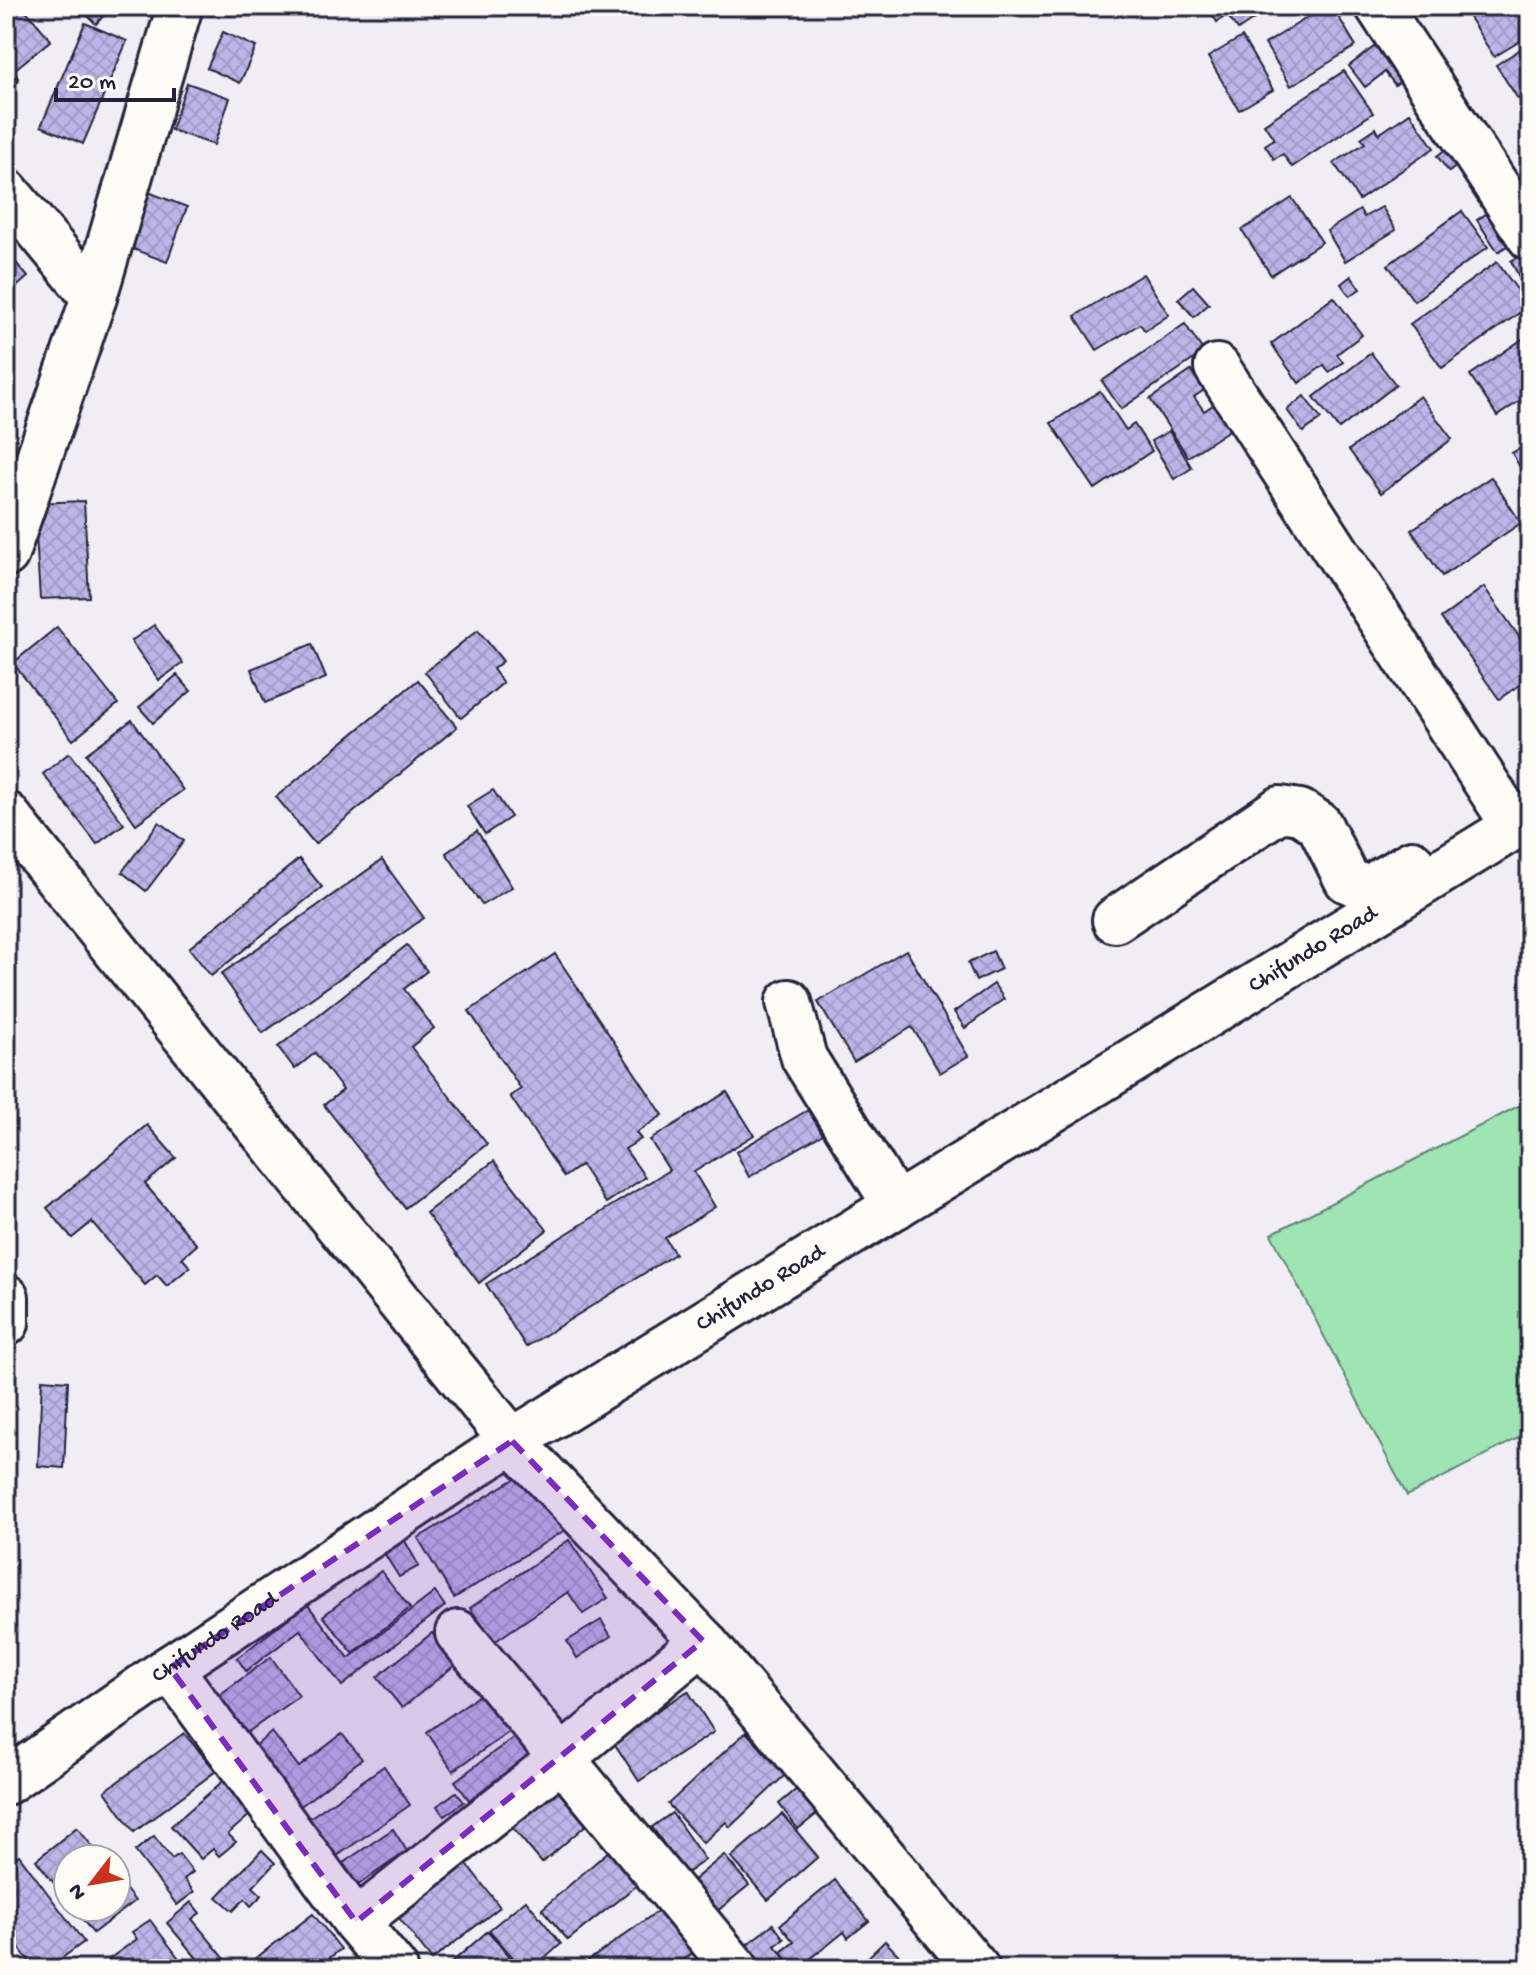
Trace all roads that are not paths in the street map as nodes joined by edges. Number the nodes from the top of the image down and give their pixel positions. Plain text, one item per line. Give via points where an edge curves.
1 (180, 6) edge
2 (1378, 6) edge
3 (6, 191) edge
4 (1530, 237) edge
5 (94, 297) junction
6 (1217, 367) dead end
7 (6, 554) edge
8 (6, 814) edge
9 (1516, 818) edge
10 (1115, 920) dead end
11 (789, 1002) dead end
12 (896, 1206) junction
13 (6, 1297) edge
14 (6, 1323) edge
15 (512, 1441) junction
16 (458, 1633) dead end
17 (703, 1641) junction
18 (170, 1668) junction
19 (562, 1758) junction
20 (6, 1782) edge
21 (356, 1922) junction
22 (395, 1969) edge
23 (736, 1969) edge
24 (977, 1969) edge

1 - 5 street
2 - 4 street
3 - 5 street
5 - 7 street
6 - 9 street
8 - 15 street
9 - 10 street via 1367,889 1347,880 1319,824 1300,812 1280,809
9 - 12 street, Chifundo Road
11 - 12 street via 804,1058
12 - 15 street, Chifundo Road
13 - 14 street
15 - 17 street
15 - 18 street, Chifundo Road
16 - 19 street
17 - 19 street
17 - 24 street
18 - 20 street, Chifundo Road
18 - 21 street
19 - 21 street
19 - 23 street
21 - 22 street

